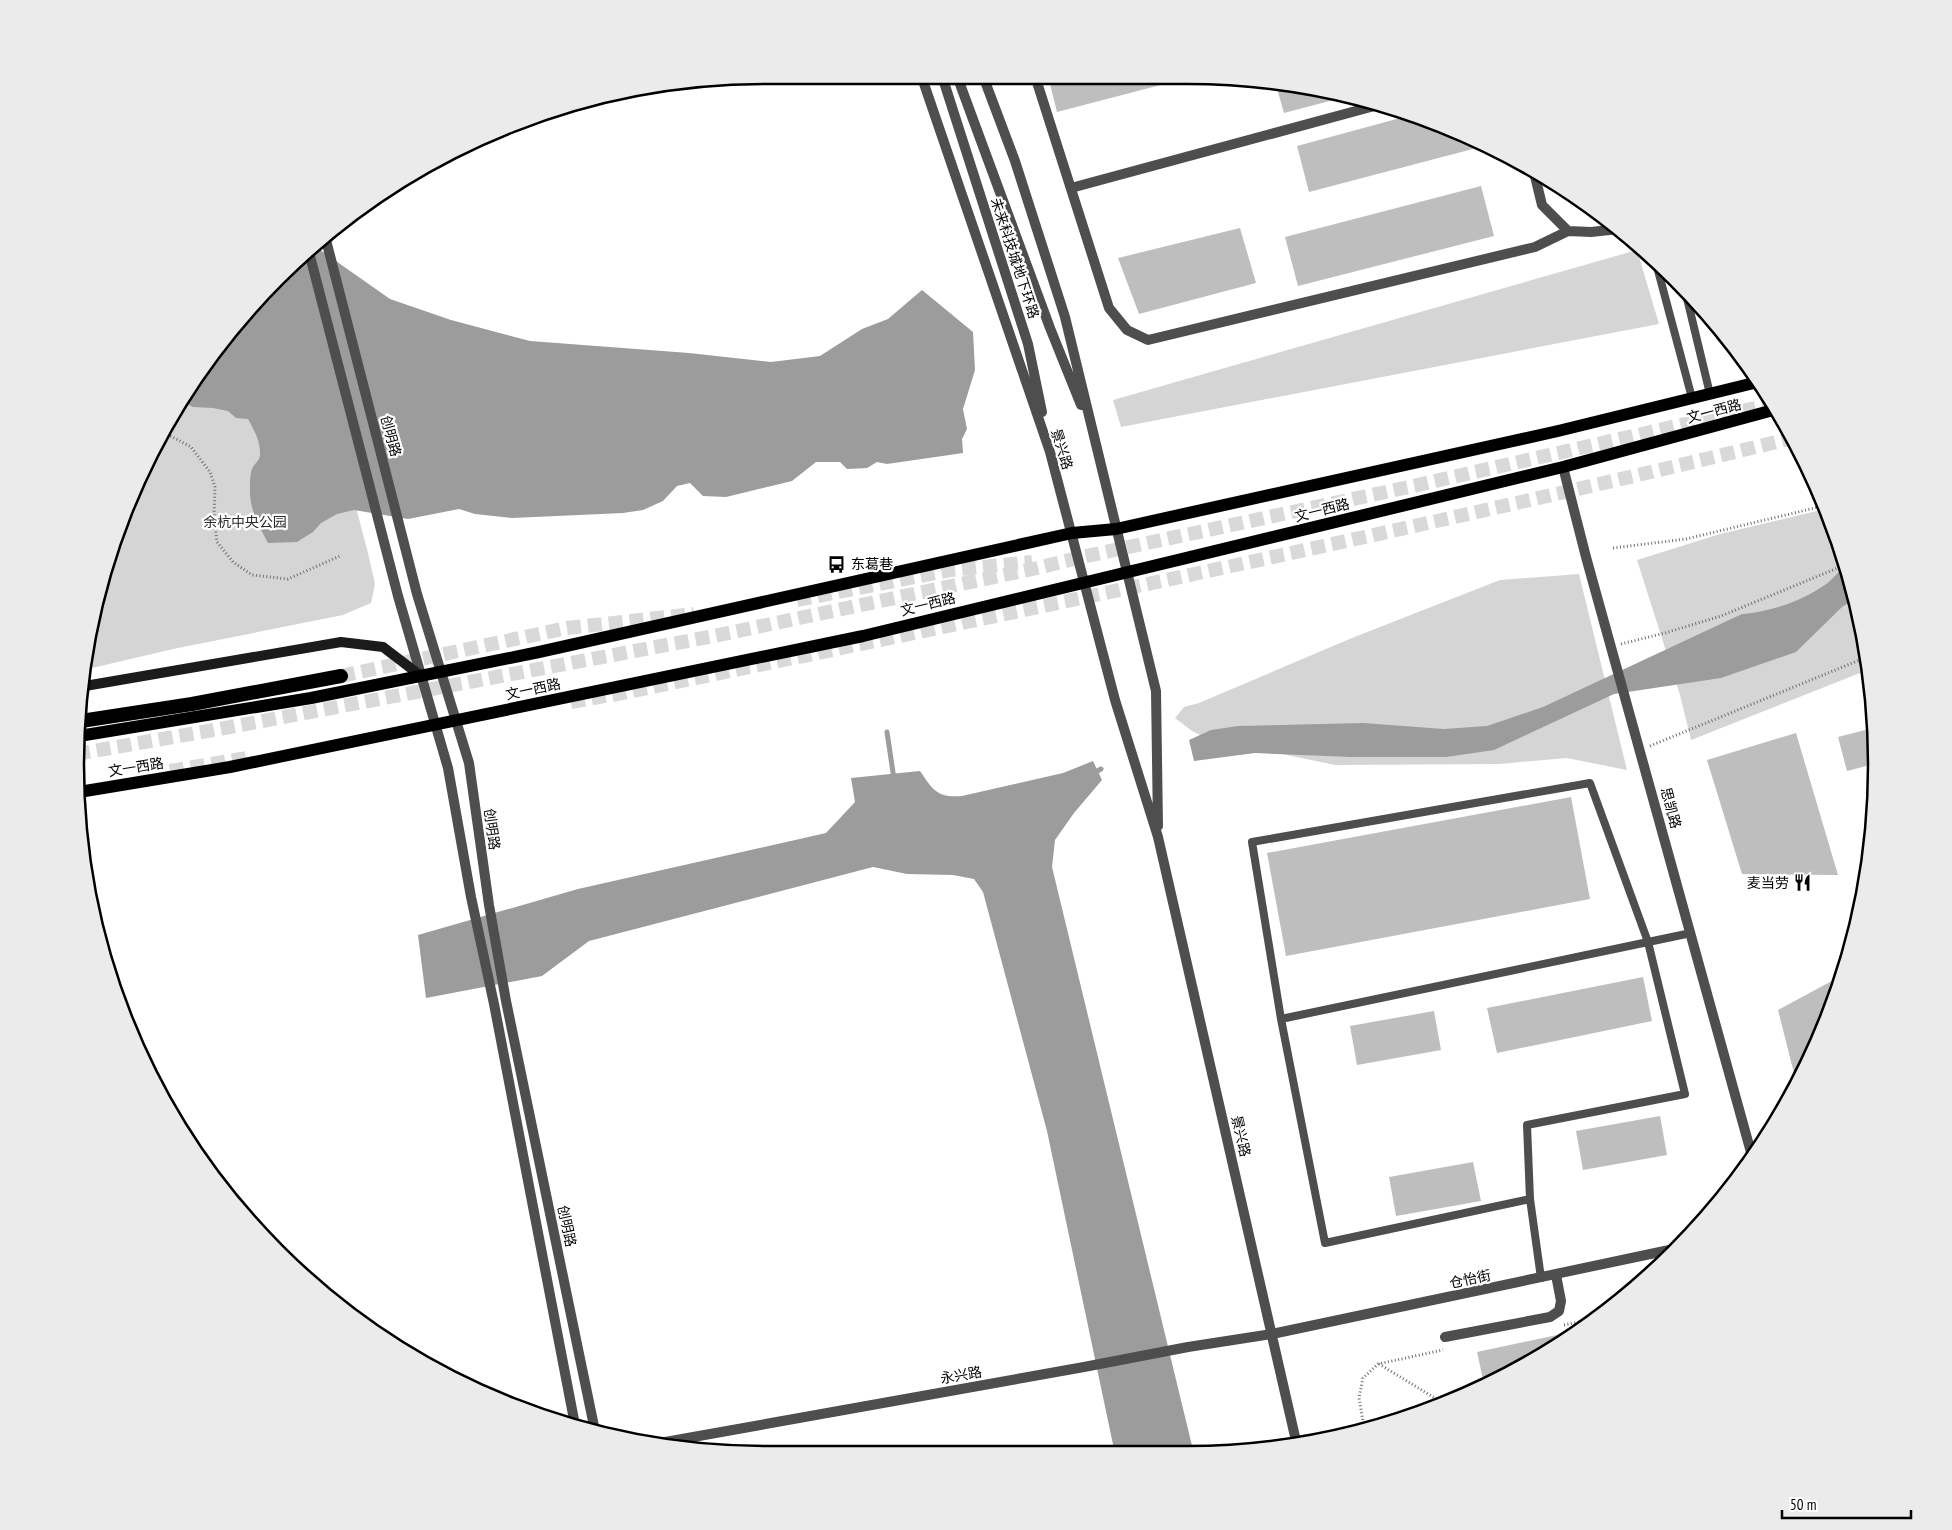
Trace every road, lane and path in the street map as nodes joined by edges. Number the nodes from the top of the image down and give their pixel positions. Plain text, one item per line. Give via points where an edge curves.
1 (924, 84) edge
2 (945, 84) edge
3 (960, 84) edge
4 (986, 84) edge
5 (1038, 84) edge
6 (1368, 109) edge
7 (1536, 180) edge
8 (1071, 188) junction
9 (1608, 230) edge
10 (1568, 231) junction
11 (327, 244) edge
12 (311, 258) edge
13 (1659, 274) edge
14 (1688, 304) edge
15 (1751, 384) edge
16 (1710, 394) junction
17 (1692, 398) junction
18 (1769, 411) edge
19 (169, 435) edge
20 (1094, 436) junction
21 (1050, 452) junction
22 (1563, 467) junction
23 (1817, 507) edge
24 (1116, 529) junction
25 (1072, 534) junction
26 (1613, 548) dead end
27 (340, 556) dead end
28 (1839, 568) edge
29 (1127, 572) junction
30 (1084, 582) junction
31 (1611, 646) junction
32 (1859, 660) edge
33 (441, 672) junction
34 (341, 676) tunnel mouth
35 (421, 676) junction
36 (89, 685) edge
37 (85, 720) edge
38 (456, 720) junction
39 (435, 724) junction
40 (85, 735) edge
41 (1640, 750) junction
42 (85, 791) edge
43 (1158, 837) junction
44 (1691, 933) junction
45 (1648, 942) junction
46 (1281, 1019) junction
47 (1750, 1148) edge
48 (1530, 1199) junction
49 (1664, 1251) edge
50 (1556, 1275) junction
51 (1541, 1278) junction
52 (1272, 1334) junction
53 (1445, 1337) dead end
54 (1451, 1348) dead end
55 (1378, 1364) junction
56 (1436, 1399) edge
57 (574, 1418) edge
58 (1363, 1423) edge
59 (594, 1424) edge
60 (1295, 1437) edge
61 (676, 1440) edge

1 - 21 street, 景兴路
2 - 21 street, 未来科技城地下环路 via 1028,344
3 - 20 street, 未来科技城地下环路 via 1050,328
4 - 20 street, 景兴路 via 1065,317
5 - 8 street
6 - 8 street
7 - 10 street via 1542,205
8 - 10 street via 1109,308 1126,330 1148,340 1535,247
9 - 10 street
11 - 33 street, 创明路
12 - 35 street
13 - 17 lane
14 - 16 lane
15 - 16 main road, 文一西路
16 - 17 main road, 文一西路
17 - 24 main road, 文一西路
18 - 22 main road, 文一西路
19 - 27 path via 191,447 210,472 215,488 214,517 218,542 233,562 252,575 288,579
20 - 24 street, 景兴路
21 - 25 street, 景兴路
22 - 29 main road, 文一西路
22 - 31 street, 思凯路
23 - 26 path via 1686,539
24 - 25 main road, 文一西路
24 - 29 street, 景兴路
25 - 30 street, 景兴路
25 - 33 main road, 文一西路
28 - 31 path via 1721,616
29 - 30 main road, 文一西路
29 - 43 street, 景兴路 via 1156,691
30 - 38 main road, 文一西路 via 863,636
30 - 43 street, 景兴路 via 1115,700
31 - 41 street, 思凯路
32 - 41 path
33 - 35 main road, 文一西路
33 - 38 street, 创明路
34 - 37 highway
35 - 36 main road via 383,647 341,642
35 - 39 street
35 - 40 main road, 文一西路 via 312,698
38 - 39 main road, 文一西路
38 - 59 street, 创明路 via 469,763 506,1001
39 - 42 main road, 文一西路 via 230,767
39 - 57 street via 448,768
41 - 44 street, 思凯路
43 - 52 street, 景兴路
44 - 45 lane
44 - 47 street, 思凯路
45 - 46 lane
45 - 46 lane via 1590,783 1252,842
45 - 48 lane via 1685,1094 1527,1125
46 - 48 lane via 1325,1243
48 - 51 lane
49 - 50 street, 仓怡街
50 - 51 street, 仓怡街
50 - 53 street via 1562,1302 1560,1311 1550,1316
51 - 52 street, 仓怡街
52 - 60 street, 景兴路
52 - 61 street, 永兴路
54 - 55 path
55 - 56 path
55 - 58 path via 1363,1378 1359,1398

